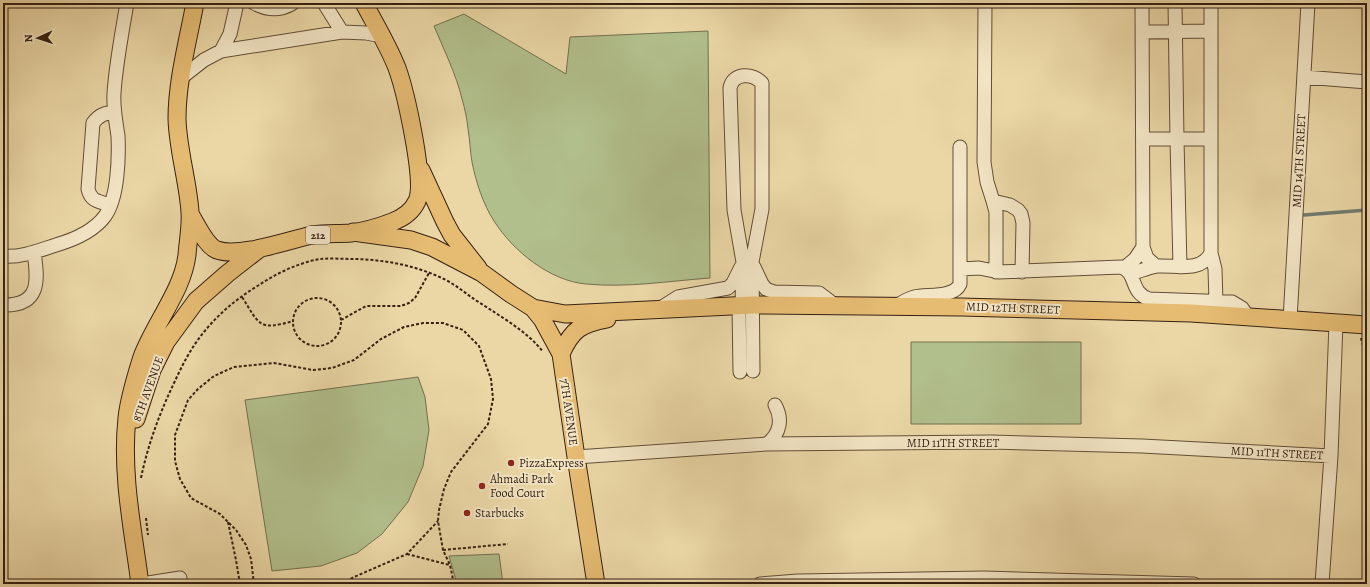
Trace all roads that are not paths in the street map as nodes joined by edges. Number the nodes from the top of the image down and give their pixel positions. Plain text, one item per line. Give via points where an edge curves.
1 (127, 3) edge
2 (195, 3) edge
3 (237, 3) edge
4 (254, 3) edge
5 (293, 3) edge
6 (324, 3) edge
7 (364, 3) edge
8 (985, 3) edge
9 (1142, 3) edge
10 (1175, 3) edge
11 (1211, 3) edge
12 (1308, 3) edge
13 (1211, 31) junction
14 (342, 32) junction
15 (1142, 32) junction
16 (1175, 32) junction
17 (382, 36) junction
18 (222, 51) junction
19 (1304, 77) junction
20 (181, 78) junction
21 (1367, 82) edge
22 (114, 112) junction
23 (1143, 139) junction
24 (1177, 139) junction
25 (1211, 139) junction
26 (960, 148) dead end
27 (418, 162) junction
28 (994, 201) junction
29 (110, 206) junction
30 (190, 214) junction
31 (737, 225) junction
32 (759, 225) junction
33 (353, 232) junction
34 (1143, 247) junction
35 (260, 248) junction
36 (34, 252) junction
37 (1211, 253) junction
38 (3, 256) edge
39 (748, 262) junction
40 (1203, 263) junction
41 (1156, 266) junction
42 (1180, 267) junction
43 (961, 268) junction
44 (1127, 271) junction
45 (996, 272) junction
46 (1022, 272) junction
47 (482, 273) junction
48 (1212, 302) junction
49 (3, 305) edge
50 (744, 306) junction
51 (836, 306) junction
52 (896, 306) junction
53 (533, 308) junction
54 (658, 310) junction
55 (1248, 317) junction
56 (1290, 320) junction
57 (1336, 323) junction
58 (1367, 325) edge
59 (553, 354) junction
60 (746, 371) dead end
61 (775, 405) dead end
62 (767, 444) junction
63 (126, 449) junction
64 (1331, 456) junction
65 (576, 457) junction
66 (180, 578) dead end
67 (141, 584) edge
68 (596, 584) edge
69 (760, 584) edge
70 (1194, 584) edge
71 (1322, 584) edge

1 - 22 street via 114,94
2 - 20 main road, 212
3 - 18 street via 230,34
4 - 5 street via 270,10
6 - 14 street
7 - 17 main road, 212
8 - 28 street via 984,162 987,182
9 - 15 street
10 - 16 street
11 - 13 street
12 - 19 street, MID 14TH STREET
13 - 16 street
13 - 25 street
14 - 17 street
14 - 18 street
15 - 16 street
15 - 23 street
16 - 24 street
17 - 27 main road, 212 via 402,81
18 - 20 street via 204,60
19 - 21 street
19 - 56 street, MID 14TH STREET
20 - 30 main road, 212 via 178,122
22 - 29 street via 118,136 118,171
22 - 29 street via 101,115 93,123 88,189 93,199
23 - 24 street
23 - 34 street
24 - 25 street
24 - 42 street
25 - 37 street
26 - 43 street
27 - 33 main road, 212 via 418,200 412,210 393,222
27 - 47 main road, 7TH AVENUE via 449,228
28 - 45 street
28 - 46 street via 1010,205 1020,214 1023,223
29 - 36 street via 105,216 89,231 65,243
30 - 35 main road, 212 via 208,243 216,250 233,252
30 - 63 main road, 8TH AVENUE via 186,257 178,283 144,351 136,376 127,418
31 - 32 street
31 - 32 street via 734,210 730,88 733,80 751,75 762,82 762,209
31 - 39 street
32 - 39 street
33 - 35 main road, 212 via 313,235
33 - 47 main road, 7TH AVENUE via 411,240 432,247
34 - 41 street via 1146,258
34 - 44 street
35 - 63 main road, 8TH AVENUE via 196,301 166,342 152,370
36 - 38 street
36 - 49 street via 36,288 26,301
37 - 40 street
37 - 48 street via 1214,264
39 - 50 street
39 - 51 street via 766,289 774,292 818,293
39 - 54 street via 728,288 678,297
40 - 42 street
40 - 48 street
41 - 42 street
41 - 44 street
43 - 45 street via 979,268
43 - 52 street via 960,284 953,292 913,297
44 - 46 street via 1117,266
44 - 48 street via 1135,288 1143,297
45 - 46 street
47 - 53 main road, 7TH AVENUE
48 - 55 street via 1238,304
50 - 51 main road, MID 12TH STREET
50 - 54 main road, MID 12TH STREET
50 - 60 street
51 - 52 main road, MID 12TH STREET
52 - 55 main road, MID 12TH STREET via 1191,313
53 - 54 main road, MID 12TH STREET via 565,314
53 - 59 main road, 7TH AVENUE via 549,331
54 - 59 main road, MID 12TH STREET via 594,321 579,327
55 - 56 main road, MID 12TH STREET
56 - 57 main road, MID 12TH STREET
57 - 58 main road, MID 12TH STREET
57 - 64 street
59 - 65 main road, 7TH AVENUE
61 - 62 street via 780,423 776,435
62 - 64 street, MID 11TH STREET via 991,442 1142,446
62 - 65 street, MID 11TH STREET
63 - 67 main road, 8TH AVENUE via 128,491
64 - 71 street
65 - 68 main road, 7TH AVENUE
66 - 67 street
69 - 70 street via 984,578

